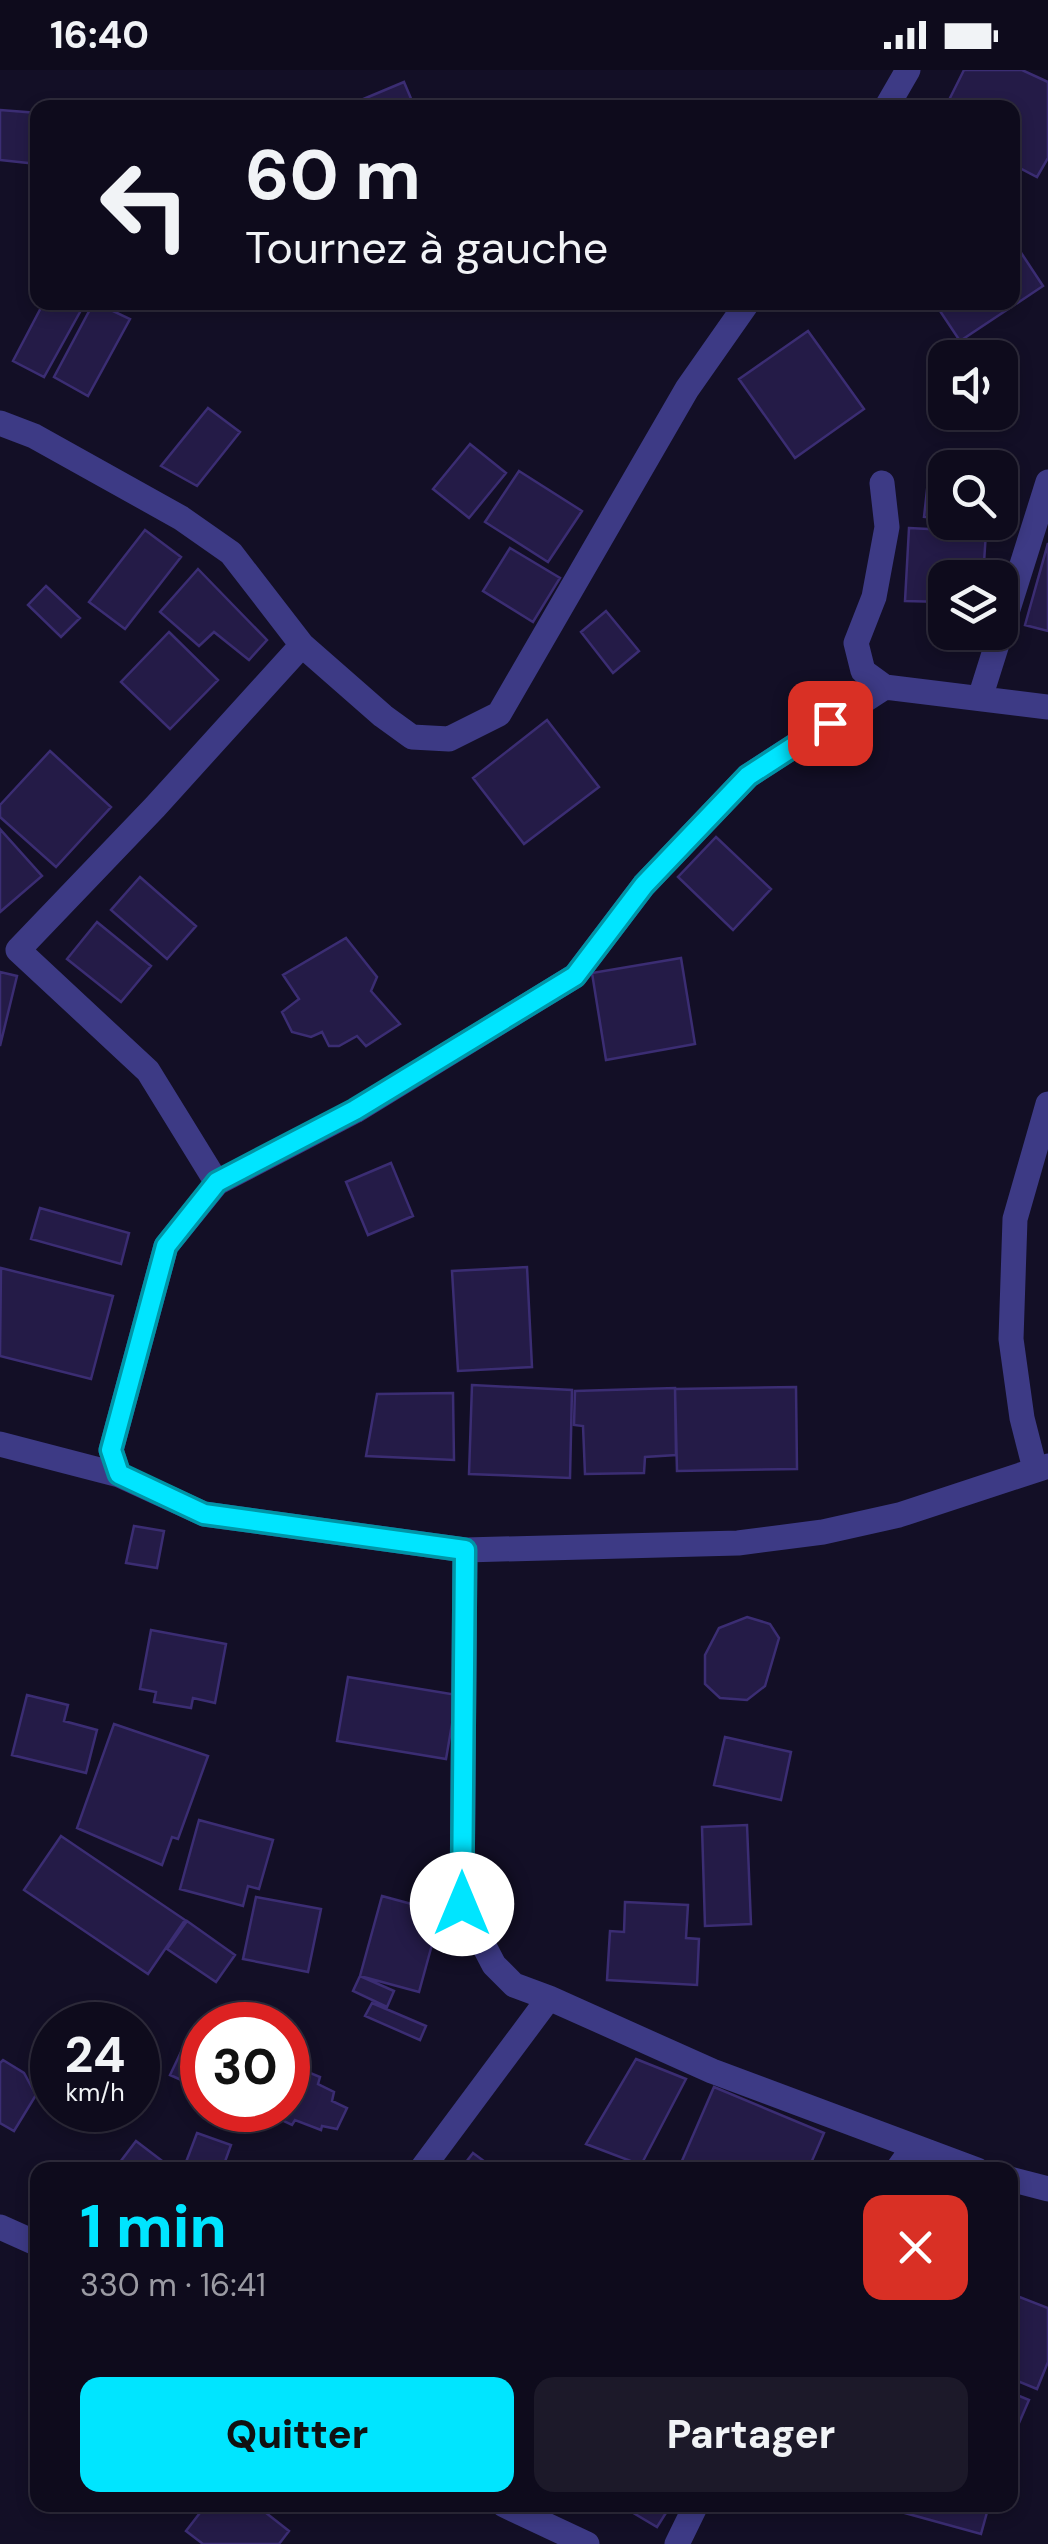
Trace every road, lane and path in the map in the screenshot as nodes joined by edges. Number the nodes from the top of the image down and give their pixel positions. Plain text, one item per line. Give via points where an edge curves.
1 (908, 70) edge
2 (891, 100) edge
3 (742, 310) edge
4 (0, 422) edge
5 (1048, 482) edge
6 (882, 483) dead end
7 (302, 646) junction
8 (885, 687) junction
9 (980, 698) junction
10 (1048, 706) edge
11 (1048, 1104) edge
12 (217, 1182) junction
13 (0, 1444) edge
14 (1042, 1467) edge
15 (119, 1474) junction
16 (465, 1550) junction
17 (549, 1998) junction
18 (913, 2148) junction
19 (426, 2162) edge
20 (903, 2162) edge
21 (954, 2162) edge
22 (1018, 2181) edge
23 (1048, 2190) edge
24 (0, 2227) edge
25 (30, 2240) edge
26 (519, 2512) edge
27 (693, 2512) edge
28 (587, 2544) edge
29 (677, 2544) edge

1 - 2 street
3 - 7 street via 686,388 499,714 448,739 412,738
4 - 7 street via 181,518 231,553
5 - 9 street
6 - 8 street via 888,526 874,597 856,643 863,671
7 - 12 street via 18,950 148,1071
8 - 9 street
8 - 12 street via 748,776 644,885 575,976 355,1110
9 - 10 street
11 - 14 street via 1015,1219 1011,1339 1022,1418
12 - 15 street via 166,1246 111,1450
13 - 15 street
14 - 16 street via 899,1515 824,1532 738,1543
15 - 16 street via 204,1514
16 - 17 street via 462,1904 494,1965 514,1985
17 - 18 street via 712,2071
17 - 19 street
18 - 20 street
18 - 21 street
22 - 23 street
24 - 25 street
26 - 28 street
27 - 29 street

